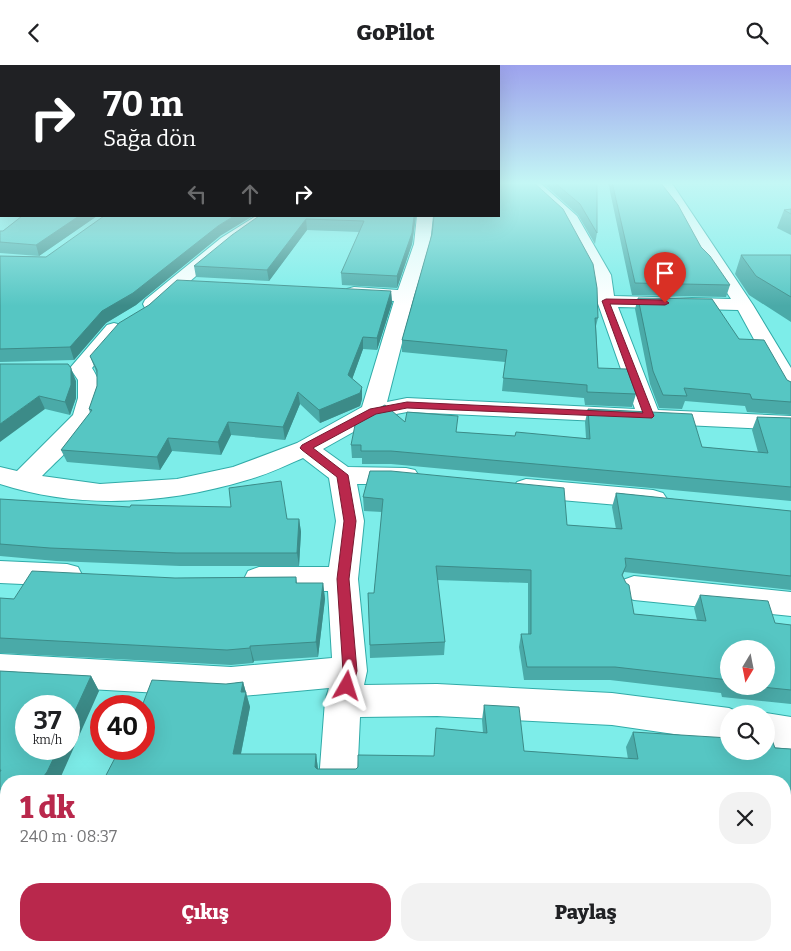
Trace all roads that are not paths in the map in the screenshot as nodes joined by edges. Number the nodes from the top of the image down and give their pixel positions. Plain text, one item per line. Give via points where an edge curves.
1 (255, 223) edge
2 (424, 223) edge
3 (573, 223) edge
4 (691, 223) edge
5 (175, 283) junction
6 (204, 284) edge
7 (338, 292) edge
8 (405, 296) junction
9 (606, 301) junction
10 (744, 305) junction
11 (791, 387) edge
12 (373, 411) junction
13 (649, 416) junction
14 (791, 423) edge
15 (306, 448) junction
16 (342, 475) junction
17 (11, 478) edge
18 (429, 478) edge
19 (502, 486) edge
20 (676, 502) edge
21 (0, 572) edge
22 (95, 576) edge
23 (228, 579) edge
24 (343, 579) junction
25 (634, 588) dead end
26 (791, 604) edge
27 (0, 669) edge
28 (347, 686) junction
29 (720, 724) edge
30 (775, 731) edge
31 (791, 733) edge
32 (339, 775) edge

1 - 5 street via 227,241
2 - 8 street via 422,244
3 - 9 street via 602,275
4 - 10 street
5 - 6 street
5 - 17 street via 133,318 114,329 72,368 89,380 84,417
7 - 8 street
8 - 12 street
9 - 10 street
9 - 13 street
10 - 11 street
12 - 13 street via 407,405
12 - 15 street
13 - 14 street
15 - 16 street
15 - 17 street via 239,474 177,488 100,493
16 - 18 street via 391,474
16 - 24 street via 350,521
19 - 20 street
21 - 22 street
23 - 24 street
24 - 28 street
25 - 26 street
27 - 28 street
28 - 29 street via 436,700 602,709
28 - 32 street
30 - 31 street

